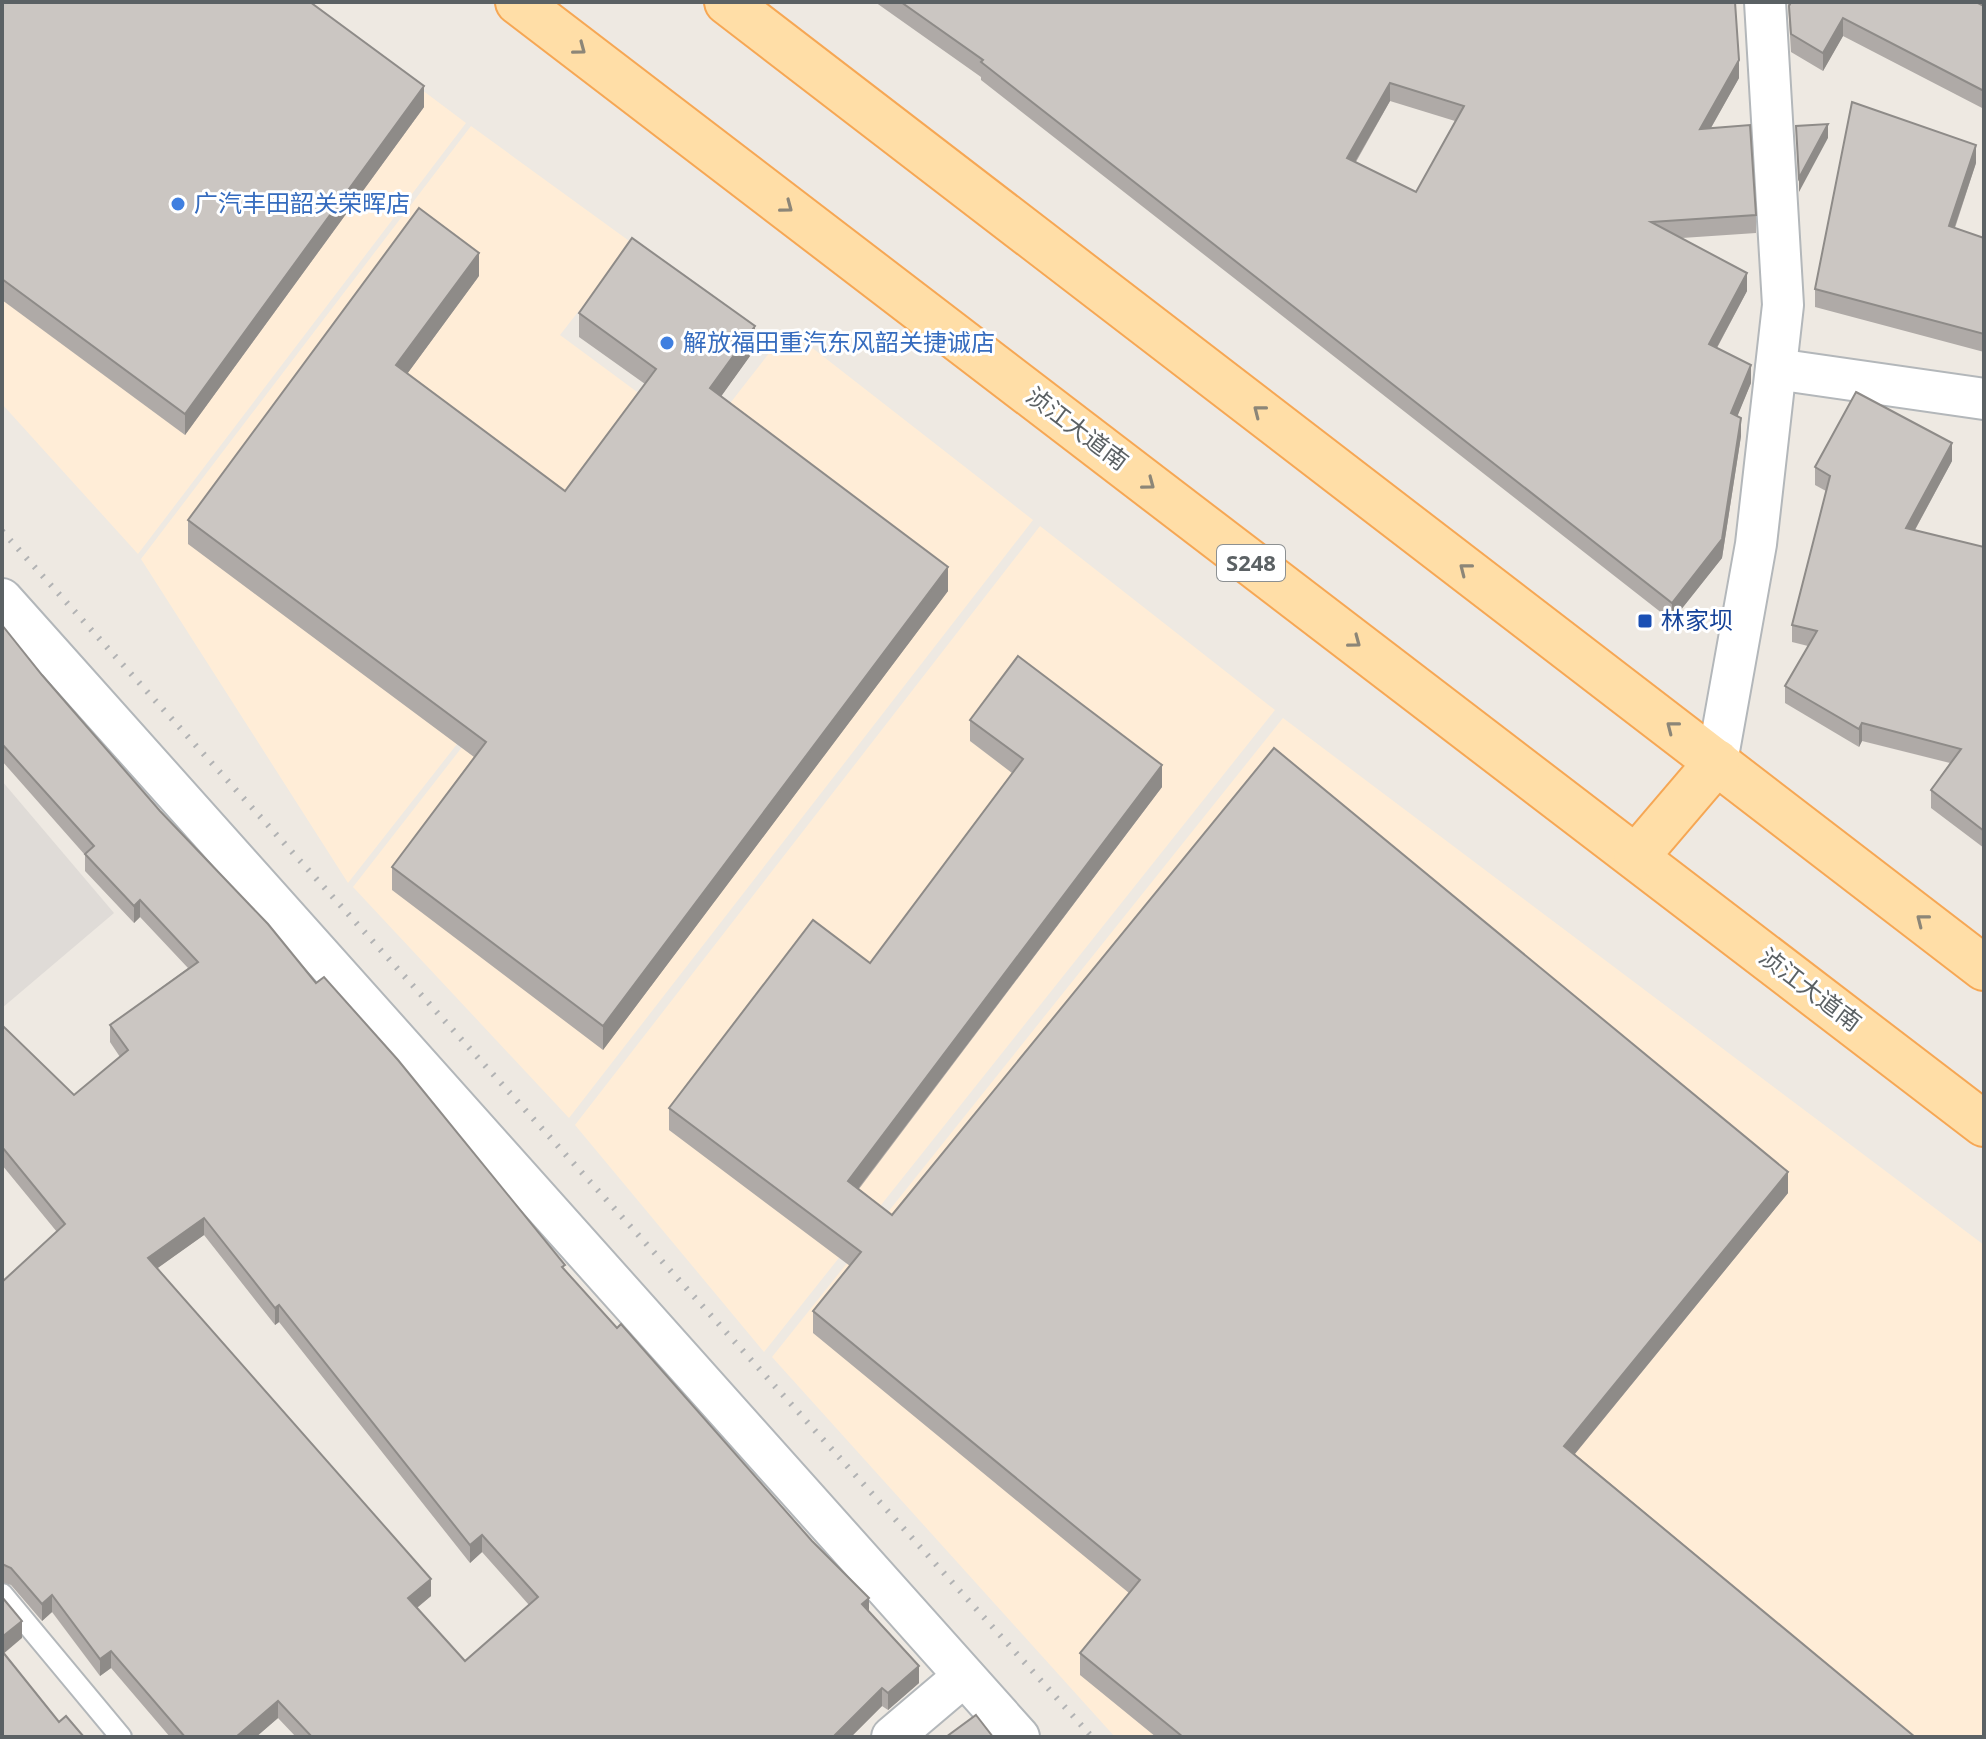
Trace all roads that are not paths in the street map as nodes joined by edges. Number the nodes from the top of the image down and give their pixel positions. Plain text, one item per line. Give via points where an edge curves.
1 (518, 2) edge
2 (727, 2) edge
3 (1765, 2) edge
4 (1776, 369) junction
5 (1984, 399) edge
6 (2, 599) edge
7 (1717, 762) junction
8 (1636, 857) junction
9 (1984, 968) edge
10 (1984, 1124) edge
11 (2, 1594) edge
12 (964, 1676) junction
13 (121, 1737) edge
14 (892, 1737) edge
15 (1019, 1737) edge

1 -> 8 main road, 浈江大道南 / S248
7 -> 2 main road
3 - 4 street via 1783,305
4 - 5 street
4 - 7 street via 1756,544
6 - 12 street
7 - 8 main road
9 -> 7 main road
8 - 10 main road, 浈江大道南 / S248
11 - 13 lane
12 - 14 street
12 - 15 street

